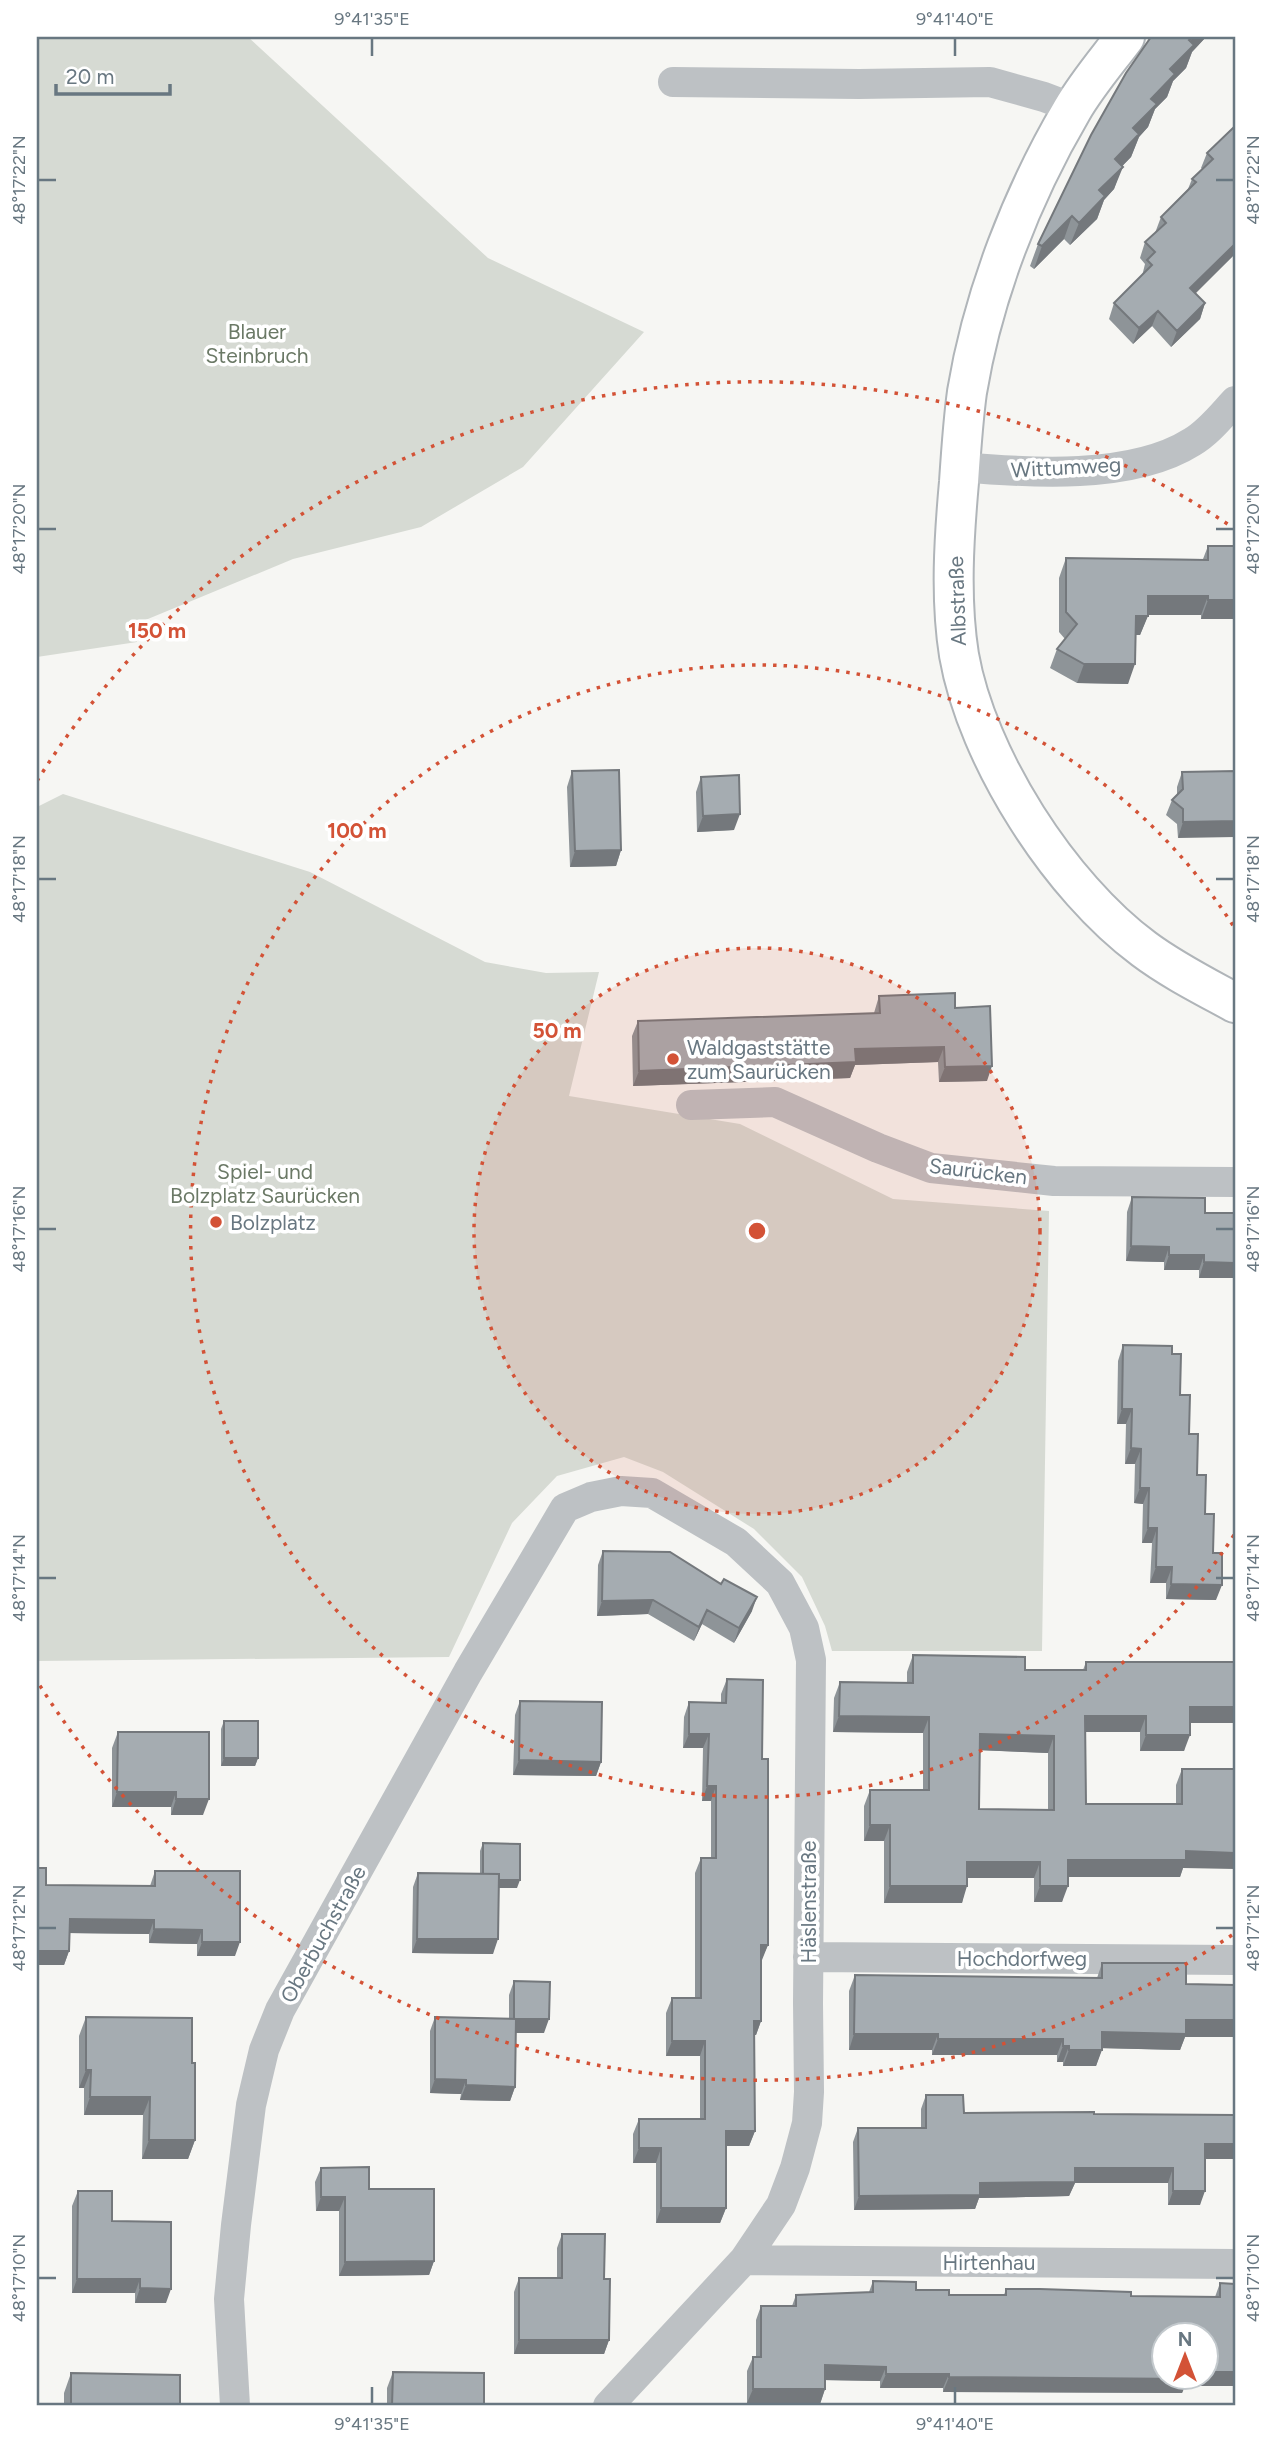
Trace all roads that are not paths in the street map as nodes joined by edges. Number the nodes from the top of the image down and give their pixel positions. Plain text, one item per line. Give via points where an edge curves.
1 (1125, 37) edge
2 (673, 82) dead end
3 (1073, 108) junction
4 (1235, 401) edge
5 (960, 467) junction
6 (1235, 1003) edge
7 (691, 1105) dead end
8 (1235, 1182) edge
9 (565, 1508) joint
10 (808, 1957) junction
11 (1235, 1960) edge
12 (744, 2260) junction
13 (1235, 2264) edge
14 (235, 2406) edge
15 (608, 2406) edge

1 - 3 street, Albstraße
2 - 3 street via 990,82
3 - 5 street, Albstraße via 1001,262 967,392
4 - 5 street, Wittumweg via 1193,442 1161,457 1106,469
5 - 6 street, Albstraße via 955,554 959,654 970,699 1006,783 1073,881 1107,918 1143,948
7 - 8 street, Saurücken via 775,1102 931,1168 1054,1181
9 - 10 street, Häslenstraße via 621,1491 652,1493 736,1542 780,1583 804,1628 811,1660
9 - 14 street, Oberbuchstraße via 289,1991 264,2050 251,2105 229,2299
10 - 11 street, Hochdorfweg
10 - 12 street, Häslenstraße via 807,2123 781,2205
12 - 13 street, Hirtenhau
12 - 15 street, Häslenstraße

